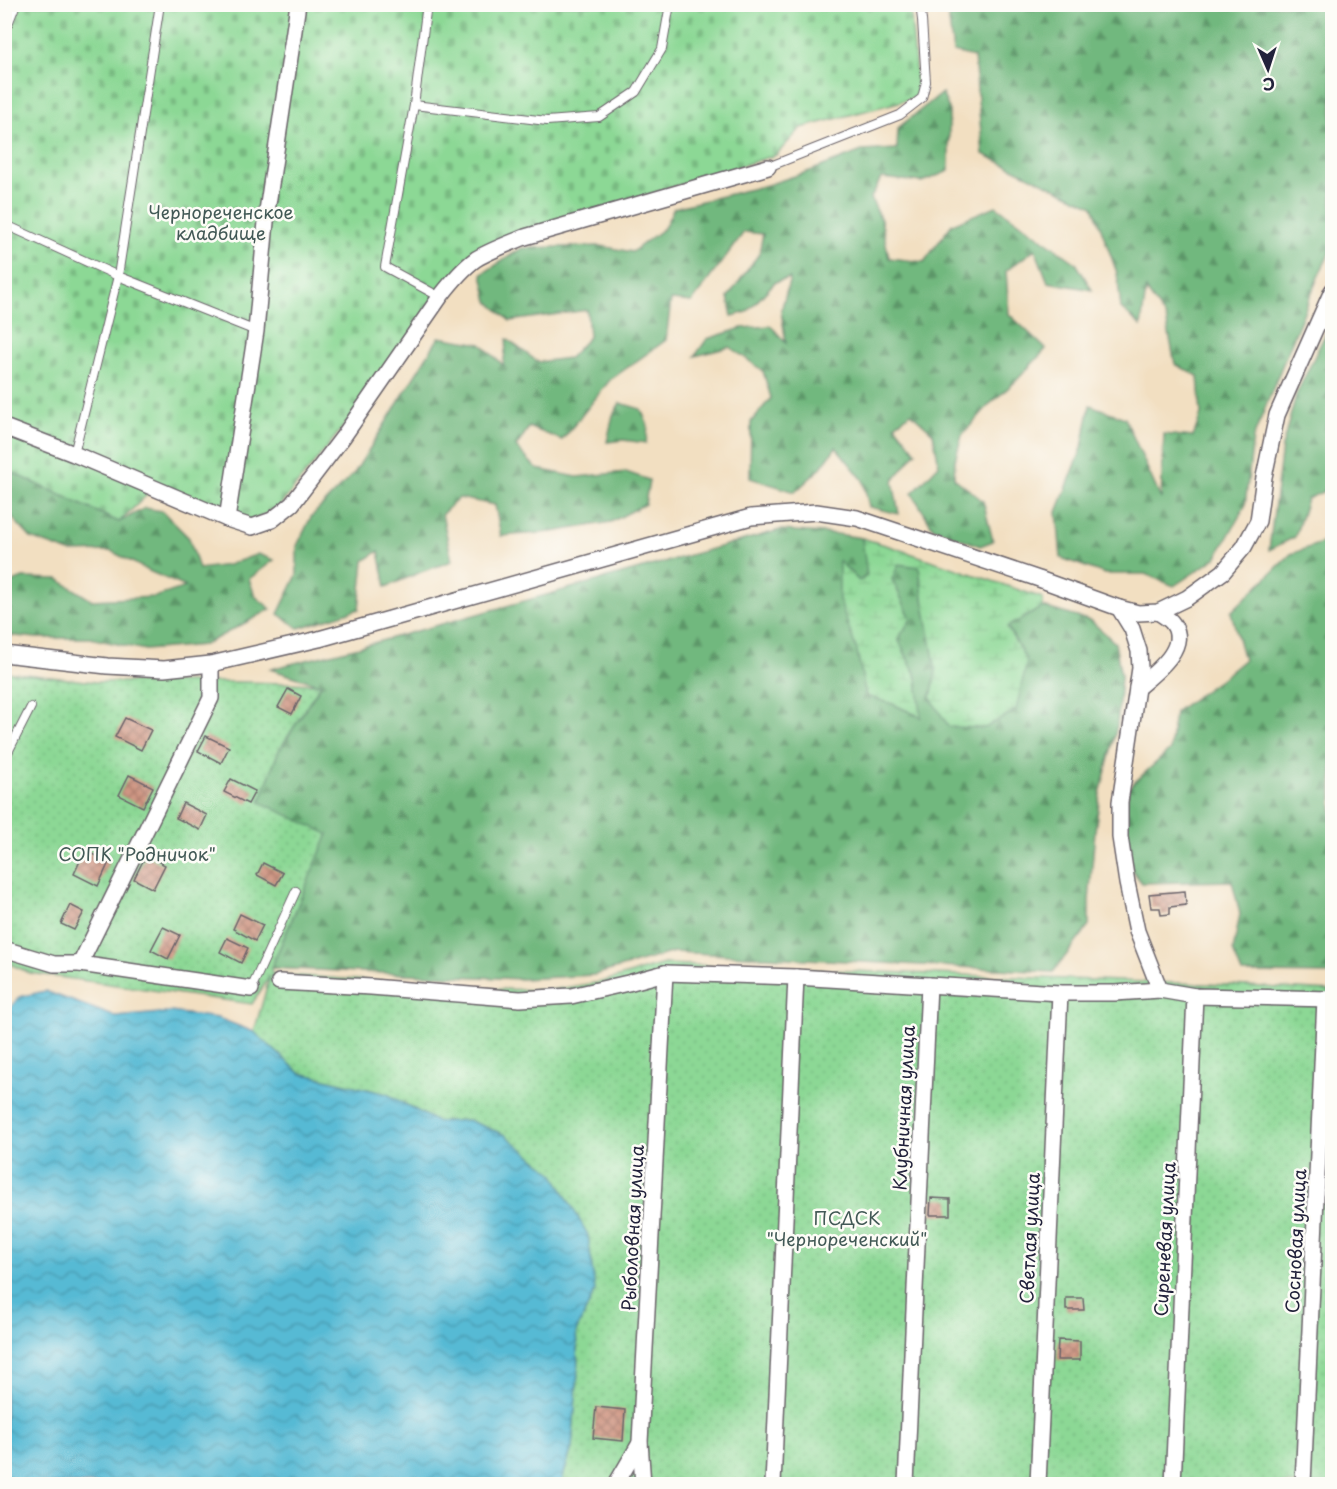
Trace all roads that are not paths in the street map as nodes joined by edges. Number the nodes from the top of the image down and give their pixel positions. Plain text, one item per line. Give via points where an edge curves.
1 (16, 4) edge
2 (160, 4) edge
3 (297, 4) edge
4 (427, 4) edge
5 (670, 4) edge
6 (920, 4) edge
7 (4, 34) edge
8 (414, 105) junction
9 (768, 167) joint
10 (4, 224) edge
11 (118, 276) junction
12 (1332, 291) edge
13 (440, 297) junction
14 (256, 331) junction
15 (4, 427) edge
16 (74, 454) junction
17 (227, 519) junction
18 (1119, 608) junction
19 (1158, 612) junction
20 (4, 654) edge
21 (211, 664) junction
22 (1137, 688) junction
23 (31, 707) dead end
24 (4, 760) edge
25 (296, 891) dead end
26 (4, 949) edge
27 (80, 964) junction
28 (665, 973) junction
29 (796, 976) junction
30 (279, 982) dead end
31 (928, 985) junction
32 (251, 989) joint
33 (1160, 990) junction
34 (1060, 993) junction
35 (1195, 996) junction
36 (1329, 999) edge
37 (640, 1442) junction
38 (616, 1485) edge
39 (643, 1485) edge
40 (773, 1485) edge
41 (906, 1485) edge
42 (1038, 1485) edge
43 (1173, 1485) edge
44 (1303, 1485) edge

1 - 7 lane
2 - 11 lane
3 - 14 street via 267,211
4 - 8 lane
5 - 8 lane via 662,49 636,92 599,117 547,121
6 - 9 lane via 926,82 922,98 900,115
8 - 13 lane via 385,267
9 - 13 street via 499,247 475,260
10 - 11 lane
11 - 14 lane
11 - 16 lane
12 - 19 street via 1277,415 1258,521 1244,547 1223,572 1187,598
13 - 17 street via 292,504 272,520 252,527
14 - 17 street
15 - 16 street
16 - 17 street
18 - 19 street via 1138,613
18 - 21 street via 857,518 816,512 788,513 751,517 319,639
18 - 22 street via 1139,651
19 - 22 street via 1173,624 1175,648 1165,663
20 - 21 street via 118,667 164,669
21 - 27 street via 211,698
22 - 33 street via 1120,802 1120,837 1137,931
23 - 24 lane
25 - 32 lane
26 - 27 street via 54,964
27 - 32 street
28 - 29 street
28 - 30 street via 571,996 520,999
28 - 37 street, Рыболовная улица
29 - 31 street
29 - 40 street
31 - 34 street
31 - 41 street, Клубничная улица
33 - 34 street
33 - 35 street
34 - 42 street, Светлая улица
35 - 36 street
35 - 43 street, Сиреневая улица
36 - 44 street, Сосновая улица
37 - 38 street
37 - 39 street, Рыболовная улица

